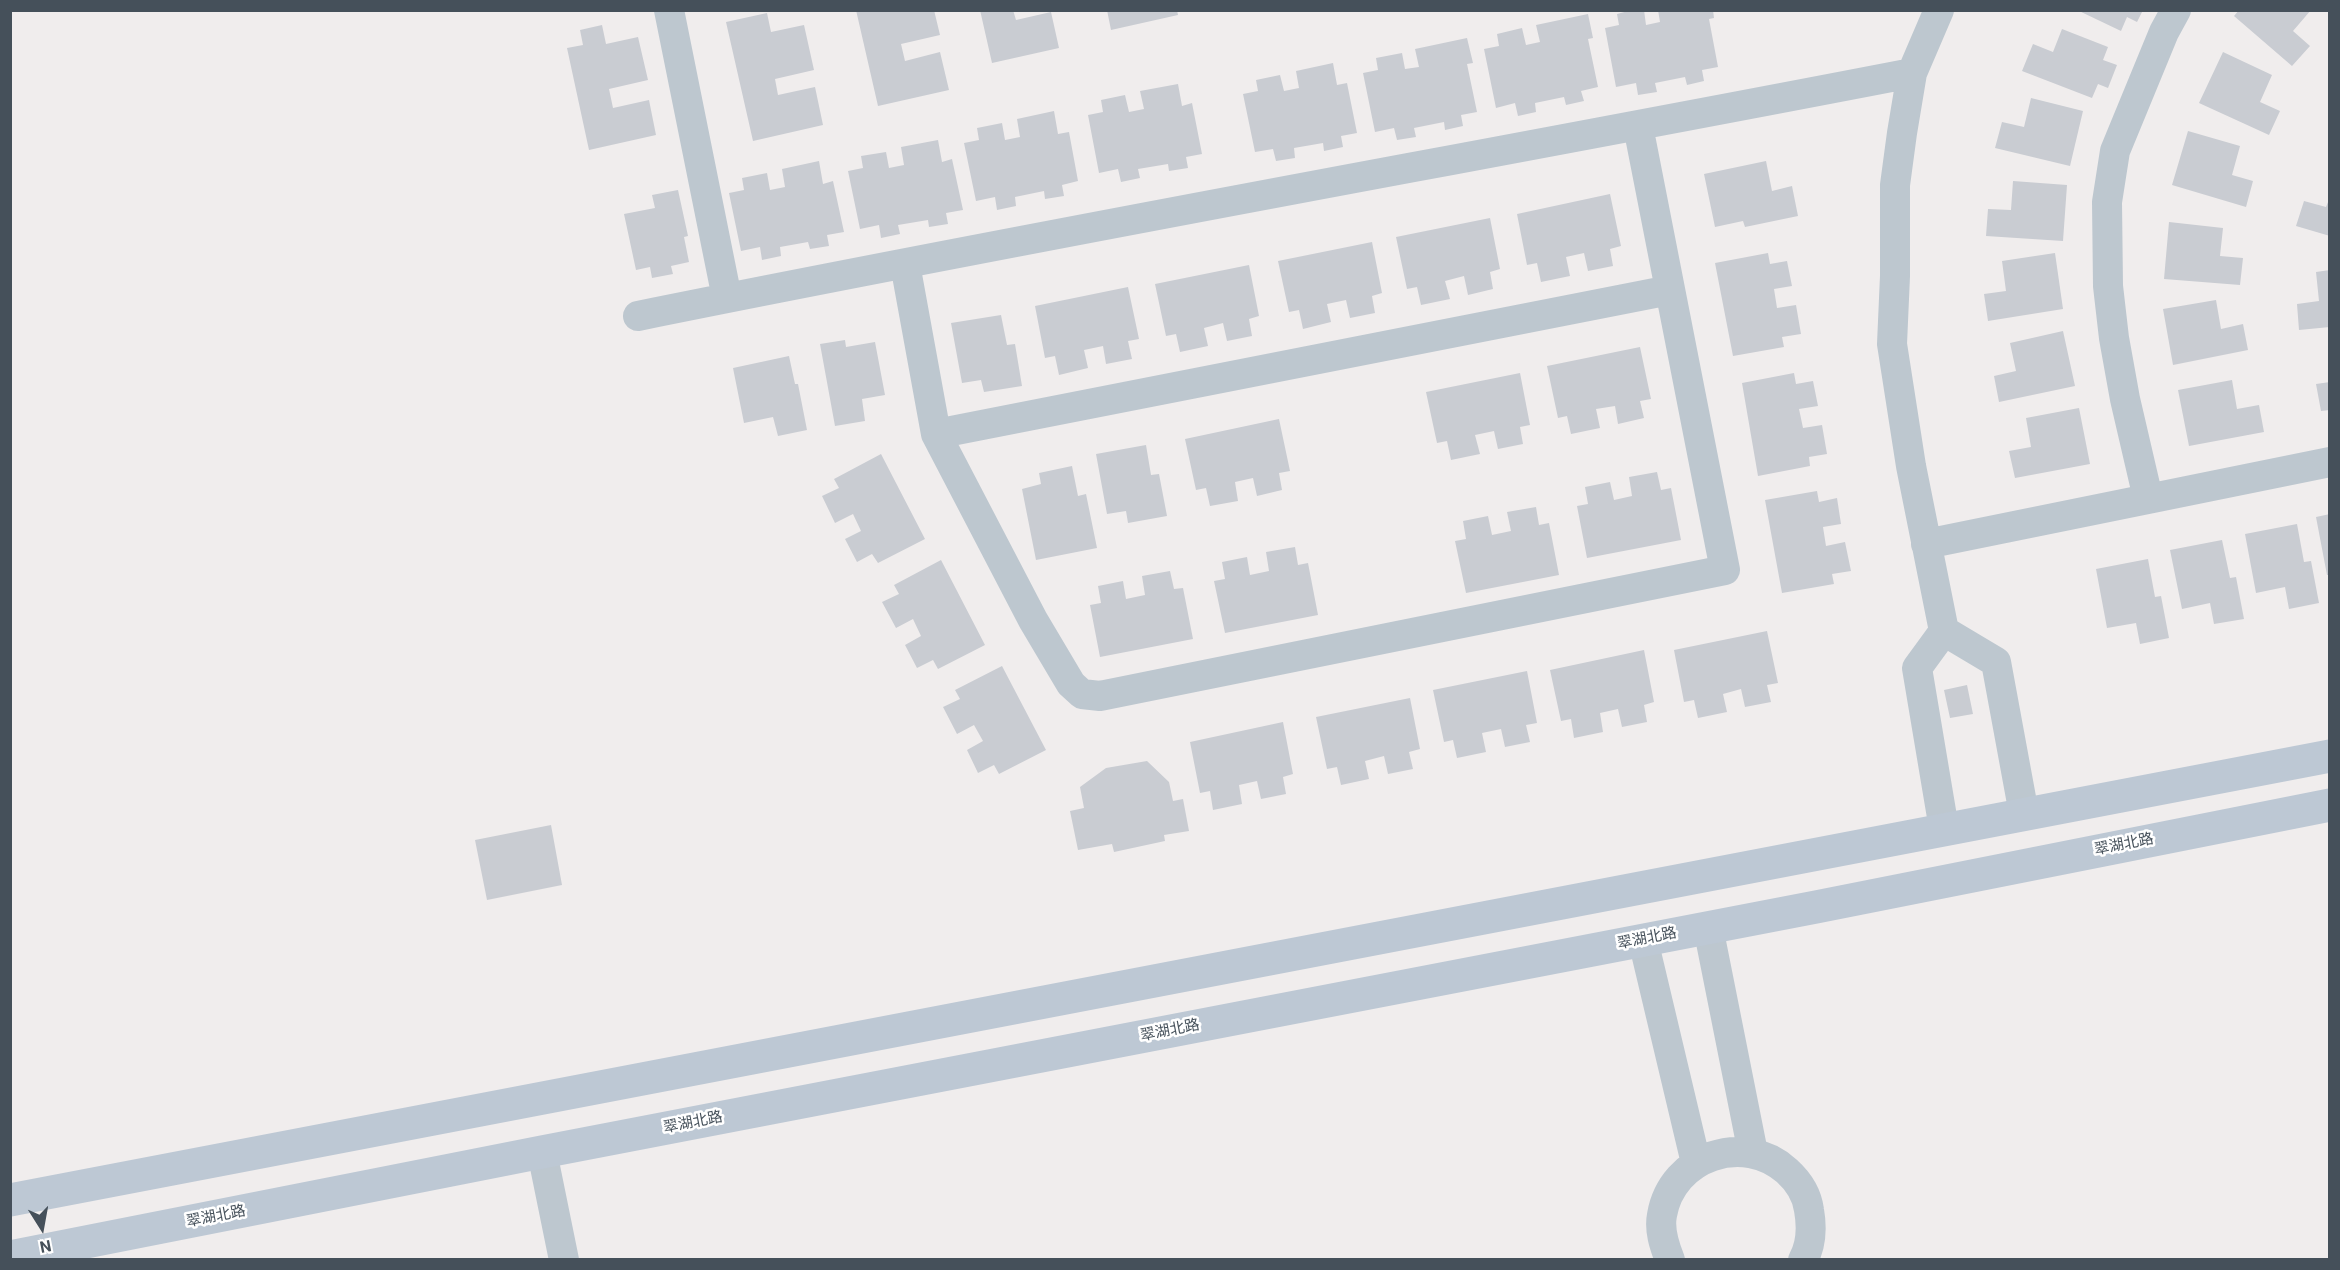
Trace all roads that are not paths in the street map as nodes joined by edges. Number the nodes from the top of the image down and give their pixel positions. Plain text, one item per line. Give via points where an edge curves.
1 (669, 10) edge
2 (1939, 10) edge
3 (2176, 10) edge
4 (1912, 74) junction
5 (1638, 126) junction
6 (905, 264) junction
7 (1670, 290) junction
8 (727, 298) junction
9 (638, 316) dead end
10 (936, 434) junction
11 (2330, 462) edge
12 (2148, 498) junction
13 (1926, 544) junction
14 (1944, 631) junction
15 (2330, 756) edge
16 (2330, 805) edge
17 (2024, 814) junction
18 (1944, 829) junction
19 (1708, 927) junction
20 (1643, 940) junction
21 (542, 1152) junction
22 (1753, 1153) junction
23 (1696, 1163) junction
24 (10, 1200) edge
25 (10, 1257) edge
26 (564, 1260) edge
27 (1670, 1260) edge
28 (1803, 1260) edge

1 - 8 street
2 - 4 street
3 - 12 street via 2115,151 2108,202 2108,286 2114,338
4 - 5 street
4 - 13 street via 1895,185 1892,344
5 - 6 street
5 - 7 street
6 - 8 street
6 - 10 street
7 - 10 street
7 - 10 street via 1725,570 1100,696 1082,694 1071,684 1033,620
8 - 9 street
11 - 12 street
12 - 13 street
13 - 14 street
14 - 17 street via 1996,662
14 - 18 street via 1917,668
15 - 17 street
16 - 19 street, 翠湖北路
17 - 18 street
18 - 24 street
19 - 20 street, 翠湖北路
19 - 22 street
20 - 21 street, 翠湖北路
20 - 23 street
21 - 25 street, 翠湖北路
21 - 26 street
22 - 23 street via 1728,1151
22 - 28 street via 1777,1162 1795,1179 1808,1201 1812,1226
23 - 27 street via 1683,1172 1669,1192 1662,1215 1662,1239

